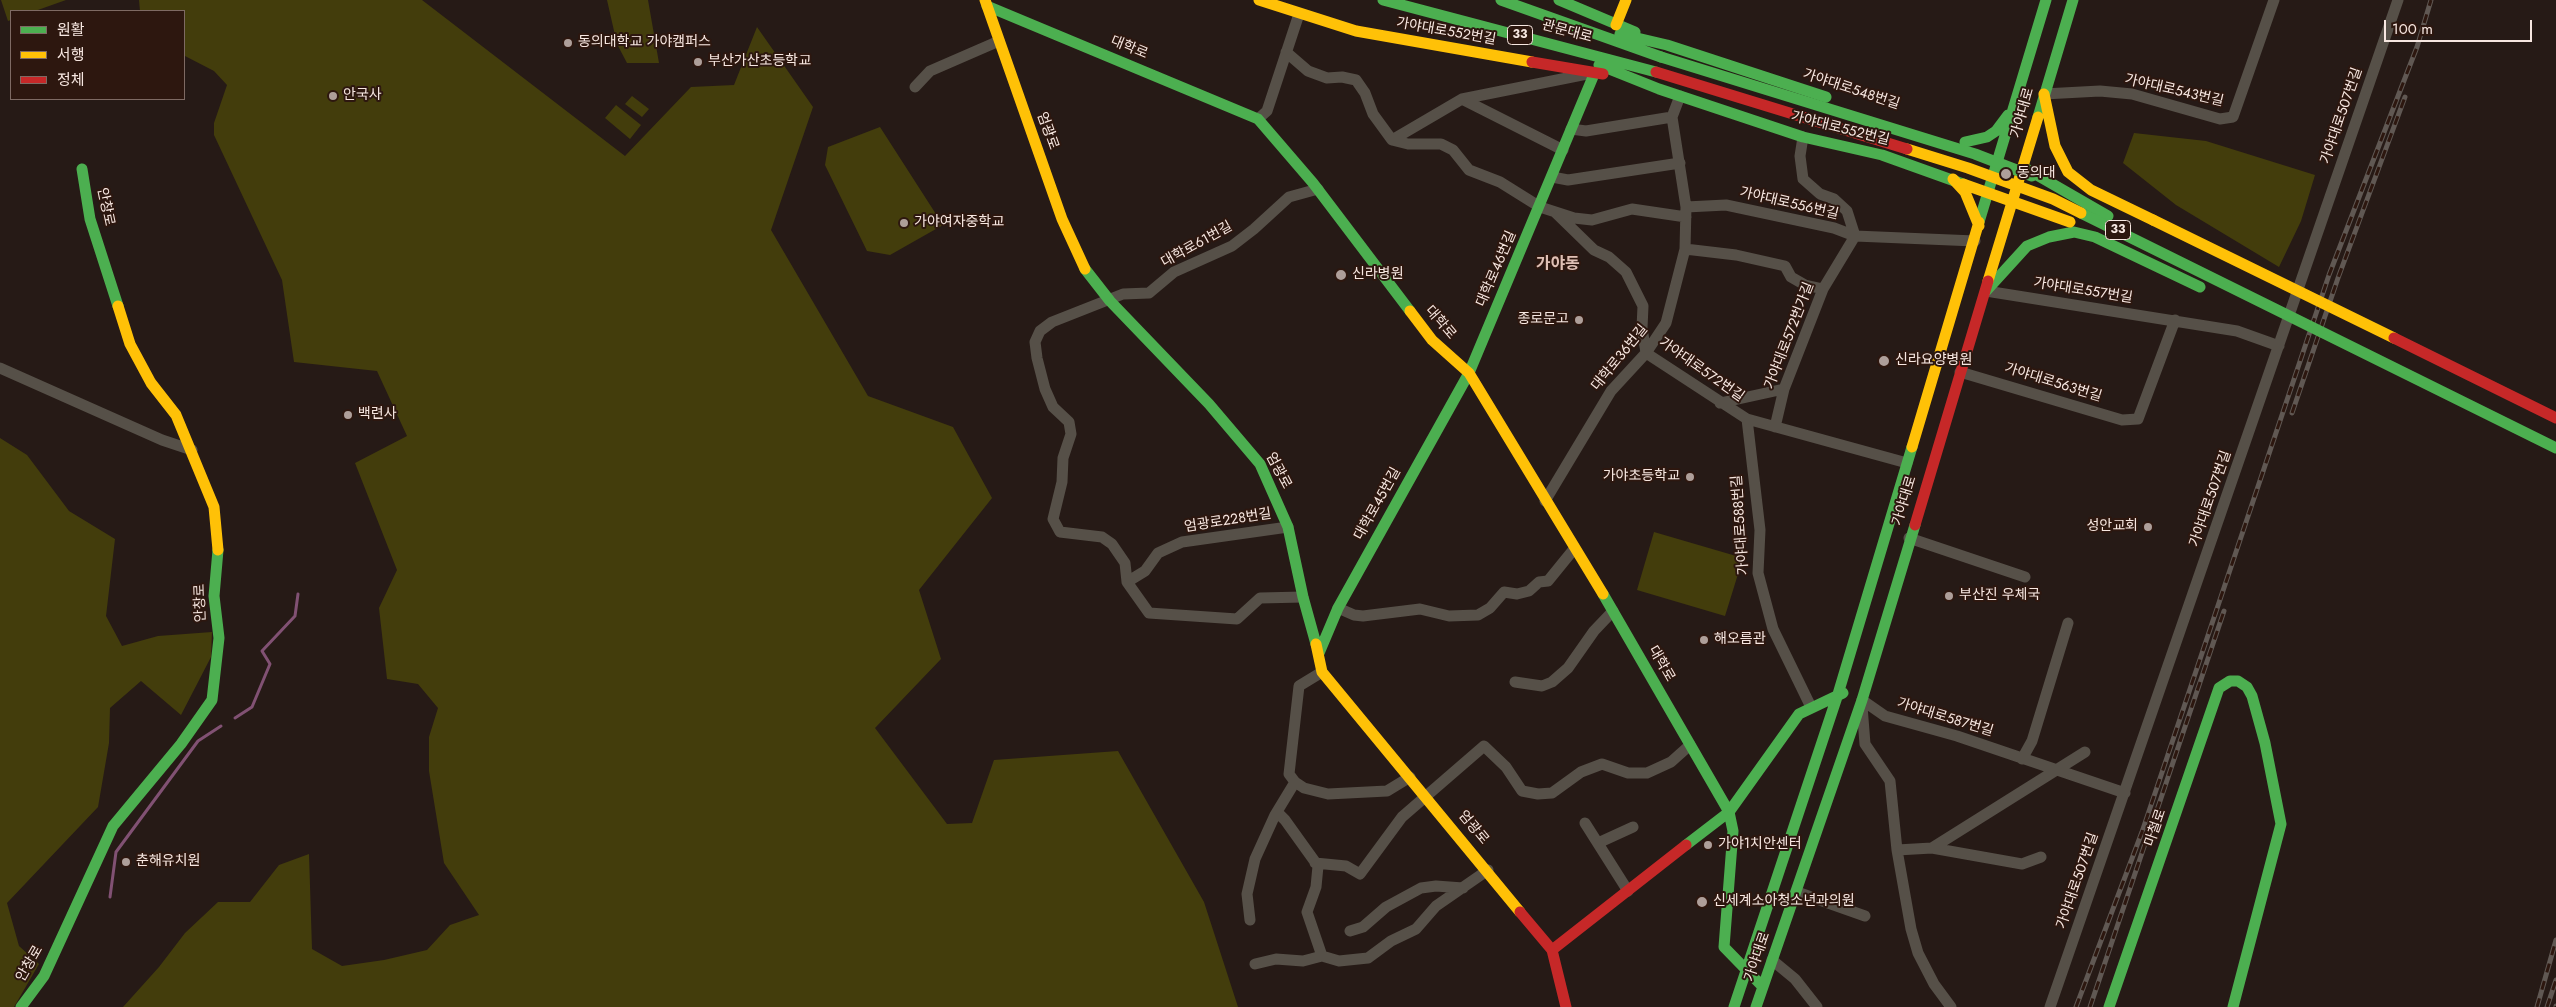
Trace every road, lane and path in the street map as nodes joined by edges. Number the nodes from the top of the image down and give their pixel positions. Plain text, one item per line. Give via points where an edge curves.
1 (1259, 0) edge
2 (1383, 0) edge
3 (1501, 0) edge
4 (1559, 0) edge
5 (1626, 0) edge
6 (2046, 0) edge
7 (2073, 0) edge
8 (2274, 0) edge
9 (2398, 0) edge
10 (986, 3) edge
11 (1299, 14) junction
12 (1545, 15) junction
13 (1616, 25) junction
14 (999, 41) junction
15 (1544, 42) junction
16 (1667, 45) junction
17 (1286, 52) junction
18 (1595, 72) junction
19 (915, 88) dead end
20 (1660, 89) junction
21 (2044, 94) junction
22 (1680, 96) junction
23 (1462, 99) junction
24 (2014, 105) junction
25 (1672, 117) junction
26 (1258, 119) junction
27 (1571, 130) junction
28 (1803, 137) junction
29 (1392, 140) junction
30 (1965, 142) junction
31 (1563, 150) junction
32 (2000, 154) junction
33 (1680, 163) junction
34 (2064, 165) junction
35 (2023, 167) junction
36 (82, 169) dead end
37 (1552, 177) junction
38 (1953, 179) junction
39 (1318, 189) junction
40 (1989, 191) junction
41 (2013, 200) junction
42 (1540, 207) junction
43 (1686, 212) junction
44 (1556, 213) junction
45 (2110, 217) junction
46 (2070, 222) junction
47 (1979, 226) junction
48 (1855, 236) junction
49 (1975, 241) junction
50 (2027, 246) junction
51 (1685, 249) junction
52 (1823, 289) junction
53 (2204, 289) dead end
54 (1959, 291) junction
55 (1985, 294) junction
56 (1110, 301) junction
57 (2175, 320) junction
58 (2277, 324) dead end
59 (2295, 333) dead end
60 (2279, 346) junction
61 (1646, 353) junction
62 (0, 368) edge
63 (2373, 371) dead end
64 (1960, 372) junction
65 (1469, 373) junction
66 (1784, 389) junction
67 (1720, 403) junction
68 (2556, 418) edge
69 (1746, 419) junction
70 (1775, 427) junction
71 (2556, 431) edge
72 (2556, 448) edge
73 (192, 450) junction
74 (2556, 460) edge
75 (1907, 463) junction
76 (1545, 501) junction
77 (1288, 527) junction
78 (1909, 538) junction
79 (1574, 549) junction
80 (2025, 577) dead end
81 (1127, 582) junction
82 (1303, 598) junction
83 (1338, 608) junction
84 (1613, 611) junction
85 (2068, 623) dead end
86 (1319, 653) junction
87 (1322, 672) junction
88 (1516, 682) dead end
89 (1865, 688) junction
90 (1838, 694) junction
91 (1862, 700) junction
92 (1812, 707) junction
93 (1690, 744) junction
94 (2085, 752) dead end
95 (2022, 759) junction
96 (2054, 770) junction
97 (1410, 777) junction
98 (1296, 782) junction
99 (2125, 793) junction
100 (1426, 795) junction
101 (1277, 812) junction
102 (1729, 812) junction
103 (1586, 823) dead end
104 (1633, 827) dead end
105 (1598, 843) junction
106 (1932, 848) junction
107 (1897, 850) junction
108 (2041, 858) dead end
109 (1315, 863) junction
110 (1488, 870) junction
111 (1463, 888) junction
112 (1630, 889) junction
113 (1797, 892) junction
114 (1865, 916) dead end
115 (1250, 920) dead end
116 (1350, 931) dead end
117 (1552, 950) junction
118 (1322, 956) junction
119 (1772, 960) junction
120 (1255, 964) dead end
121 (1745, 968) junction
122 (1763, 987) junction
123 (21, 1007) edge
124 (1566, 1007) edge
125 (1734, 1007) edge
126 (1756, 1007) edge
127 (1817, 1007) edge
128 (1951, 1007) edge
129 (2050, 1007) edge
130 (2108, 1007) edge
131 (2233, 1007) edge

1 - 11 main road, 가야대로552번길
2 - 15 main road, 관문대로 / 33
3 - 12 main road, 관문대로 / 33
4 - 13 main road, 가야대로548번길
5 - 13 main road
6 - 24 main road, 가야대로
7 - 21 main road, 가야대로
8 - 21 street, 가야대로543번길 via 2233,117 2220,119 2132,94 2100,91
9 - 60 street, 가야대로507번길
10 - 14 main road, 엄광로
10 - 26 main road, 대학로
11 - 17 street
11 - 18 main road, 가야대로552번길 via 1391,38
12 - 16 main road, 가야대로548번길
12 - 71 main road, 관문대로 / 33, bridge via 1662,57 1975,154 2059,187
13 - 16 main road, 가야대로548번길
14 - 19 street via 930,71
14 - 56 main road, 엄광로 via 1071,241 1081,264
15 - 20 main road, 가야대로552번길
15 - 72 main road, 관문대로 / 33, bridge via 1656,72 1968,168 2053,199
16 - 30 main road, 가야대로548번길
17 - 26 street via 1267,111
17 - 29 street via 1308,71 1327,78 1342,76 1356,80 1373,114
18 - 20 main road, 가야대로552번길
18 - 23 street
18 - 27 main road, 대학로46번길
20 - 22 main road, 가야대로552번길
21 - 34 main road via 2055,146
21 - 35 main road, 가야대로
22 - 25 street
22 - 28 main road, 가야대로552번길
23 - 29 street
23 - 31 street
24 - 30 main road via 1996,131 1979,140
24 - 32 main road, 가야대로
25 - 27 street via 1586,131
25 - 33 street, 대학로36번길
26 - 39 main road, 대학로
27 - 31 main road, 대학로46번길
28 - 38 main road, 가야대로552번길 via 1882,155
28 - 48 street via 1800,156 1803,179 1847,211
29 - 42 street, 가야대로572번길 via 1408,144 1441,144 1453,150 1469,170 1500,182
30 - 32 main road, 가야대로548번길
31 - 37 main road, 대학로46번길
32 - 35 main road, 가야대로548번길
32 - 40 main road, 가야대로
33 - 37 street via 1568,180
33 - 43 street, 대학로36번길
34 - 45 main road via 2067,180
34 - 68 main road, bridge via 2091,190
35 - 41 main road, 가야대로
35 - 45 main road, 가야대로548번길
36 - 73 main road, 안창로 via 90,219 130,344 151,383 176,415
37 - 42 main road, 대학로46번길
38 - 40 main road, 가야대로552번길
38 - 47 main road via 1965,192
39 - 56 street, 대학로61번길 via 1289,197 1232,246 1174,272 1149,293 1123,294
39 - 65 main road, 대학로 via 1432,340
40 - 41 main road, 가야대로552번길
40 - 47 main road, 가야대로
41 - 46 main road, 가야대로552번길
41 - 55 main road, 가야대로
42 - 44 street, 가야대로572번길
42 - 65 main road, 대학로46번길
43 - 44 street, 가야대로572번길 via 1632,209 1592,220
43 - 48 street, 가야대로556번길 via 1726,204 1834,228
43 - 51 street, 대학로36번길
44 - 61 street, 가야대로572번길 via 1594,250 1609,257 1626,272 1643,306
45 - 46 main road, 가야대로552번길 via 2145,237
46 - 50 main road via 2048,227
47 - 49 main road, 가야대로
48 - 49 street, 가야대로556번길
48 - 52 street, 가야대로572번가길
49 - 54 main road, 가야대로
50 - 53 main road via 2049,236 2074,232 2095,237
50 - 55 main road
51 - 52 street via 1736,255 1785,266 1791,277 1805,285
51 - 61 street, 대학로36번길 via 1666,323
52 - 66 street, 가야대로572번가길
54 - 55 main road via 1977,270 1984,276
54 - 75 main road, 가야대로
55 - 57 street, 가야대로557번길
55 - 64 main road, 가야대로
56 - 77 main road, 엄광로 via 1209,404 1260,464
56 - 81 street, 대학로61번길 via 1052,322 1040,331 1035,342 1045,389 1053,407 1069,422 1071,434 1063,458 1062,482 1053,519 1060,532 1102,537 1112,544 1125,562
57 - 60 street, 가야대로557번길 via 2237,331
57 - 64 street, 가야대로563번길 via 2138,419 2122,420
58 - 59 main road
60 - 99 street, 가야대로507번길
61 - 67 street, 가야대로572번길
61 - 76 street, 대학로36번길 via 1610,391
62 - 73 street
63 - 74 main road
64 - 78 main road, 가야대로
65 - 76 main road, 대학로
65 - 83 main road, 대학로45번길
66 - 67 street
66 - 70 street, 가야대로572번가길
67 - 69 street, 가야대로572번길
69 - 70 street, 가야대로572번길
69 - 92 street, 가야대로588번길 via 1760,530 1758,572 1773,628
70 - 75 street, 가야대로572번길
73 - 123 main road, 안창로 via 214,507 218,544 214,596 218,638 212,700 181,744 113,826 44,976
75 - 90 main road, 가야대로
76 - 79 main road, 대학로
77 - 81 street, 엄광로228번길 via 1182,542 1158,553 1146,571
77 - 82 main road, 엄광로
78 - 80 street
78 - 89 main road, 가야대로
79 - 83 street via 1548,581 1539,582 1529,591 1517,594 1504,592 1478,616 1449,616 1420,609 1363,616
79 - 84 main road, 대학로
81 - 82 street via 1149,613 1237,619 1260,598
82 - 86 main road, 엄광로
83 - 86 main road, 대학로45번길
84 - 88 street via 1594,631 1568,668 1552,682 1542,686
84 - 93 main road, 대학로
85 - 95 street via 2032,740
86 - 87 main road, 엄광로
87 - 97 main road, 엄광로
87 - 98 street via 1299,686 1289,774
89 - 90 main road
89 - 91 main road, 가야대로
90 - 92 main road
90 - 121 main road, 가야대로
91 - 95 street, 가야대로587번길 via 1885,716
91 - 107 street via 1865,744 1890,781
91 - 113 main road, 가야대로
92 - 102 main road via 1799,714
93 - 100 street via 1671,762 1647,773 1628,773 1602,764 1581,772 1552,793 1538,794 1522,791 1506,767 1484,746
93 - 102 main road, 대학로
94 - 96 street
95 - 96 street, 가야대로587번길
96 - 99 street, 가야대로587번길
96 - 106 street
97 - 98 street via 1387,791 1338,794 1304,788
97 - 100 main road, 엄광로
98 - 101 street
99 - 129 street, 가야대로507번길
100 - 109 street via 1402,817 1360,874 1346,866
100 - 110 main road, 엄광로
101 - 109 street
101 - 115 street via 1256,858 1247,894
102 - 112 main road
102 - 121 main road, 대학로 via 1733,831 1724,947
103 - 105 street
104 - 105 street
105 - 112 street
106 - 107 street
106 - 108 street via 2022,864
107 - 128 street via 1910,929 1918,953 1934,984
109 - 118 street via 1318,866 1316,887 1307,912
110 - 111 street
110 - 117 main road, 엄광로
111 - 116 street via 1421,888 1386,907 1363,927
111 - 118 street via 1436,906 1416,929 1391,941 1368,958 1339,961
112 - 117 main road
113 - 114 street
113 - 119 main road, 가야대로
117 - 124 main road, 엄광로
118 - 120 street via 1303,961 1276,959
119 - 122 main road, 가야대로
119 - 127 street via 1795,979
121 - 122 main road, 대학로
121 - 125 main road, 가야대로
122 - 126 main road, 가야대로
130 - 131 main road, 마철로 via 2219,688 2230,681 2238,681 2252,696 2281,824

